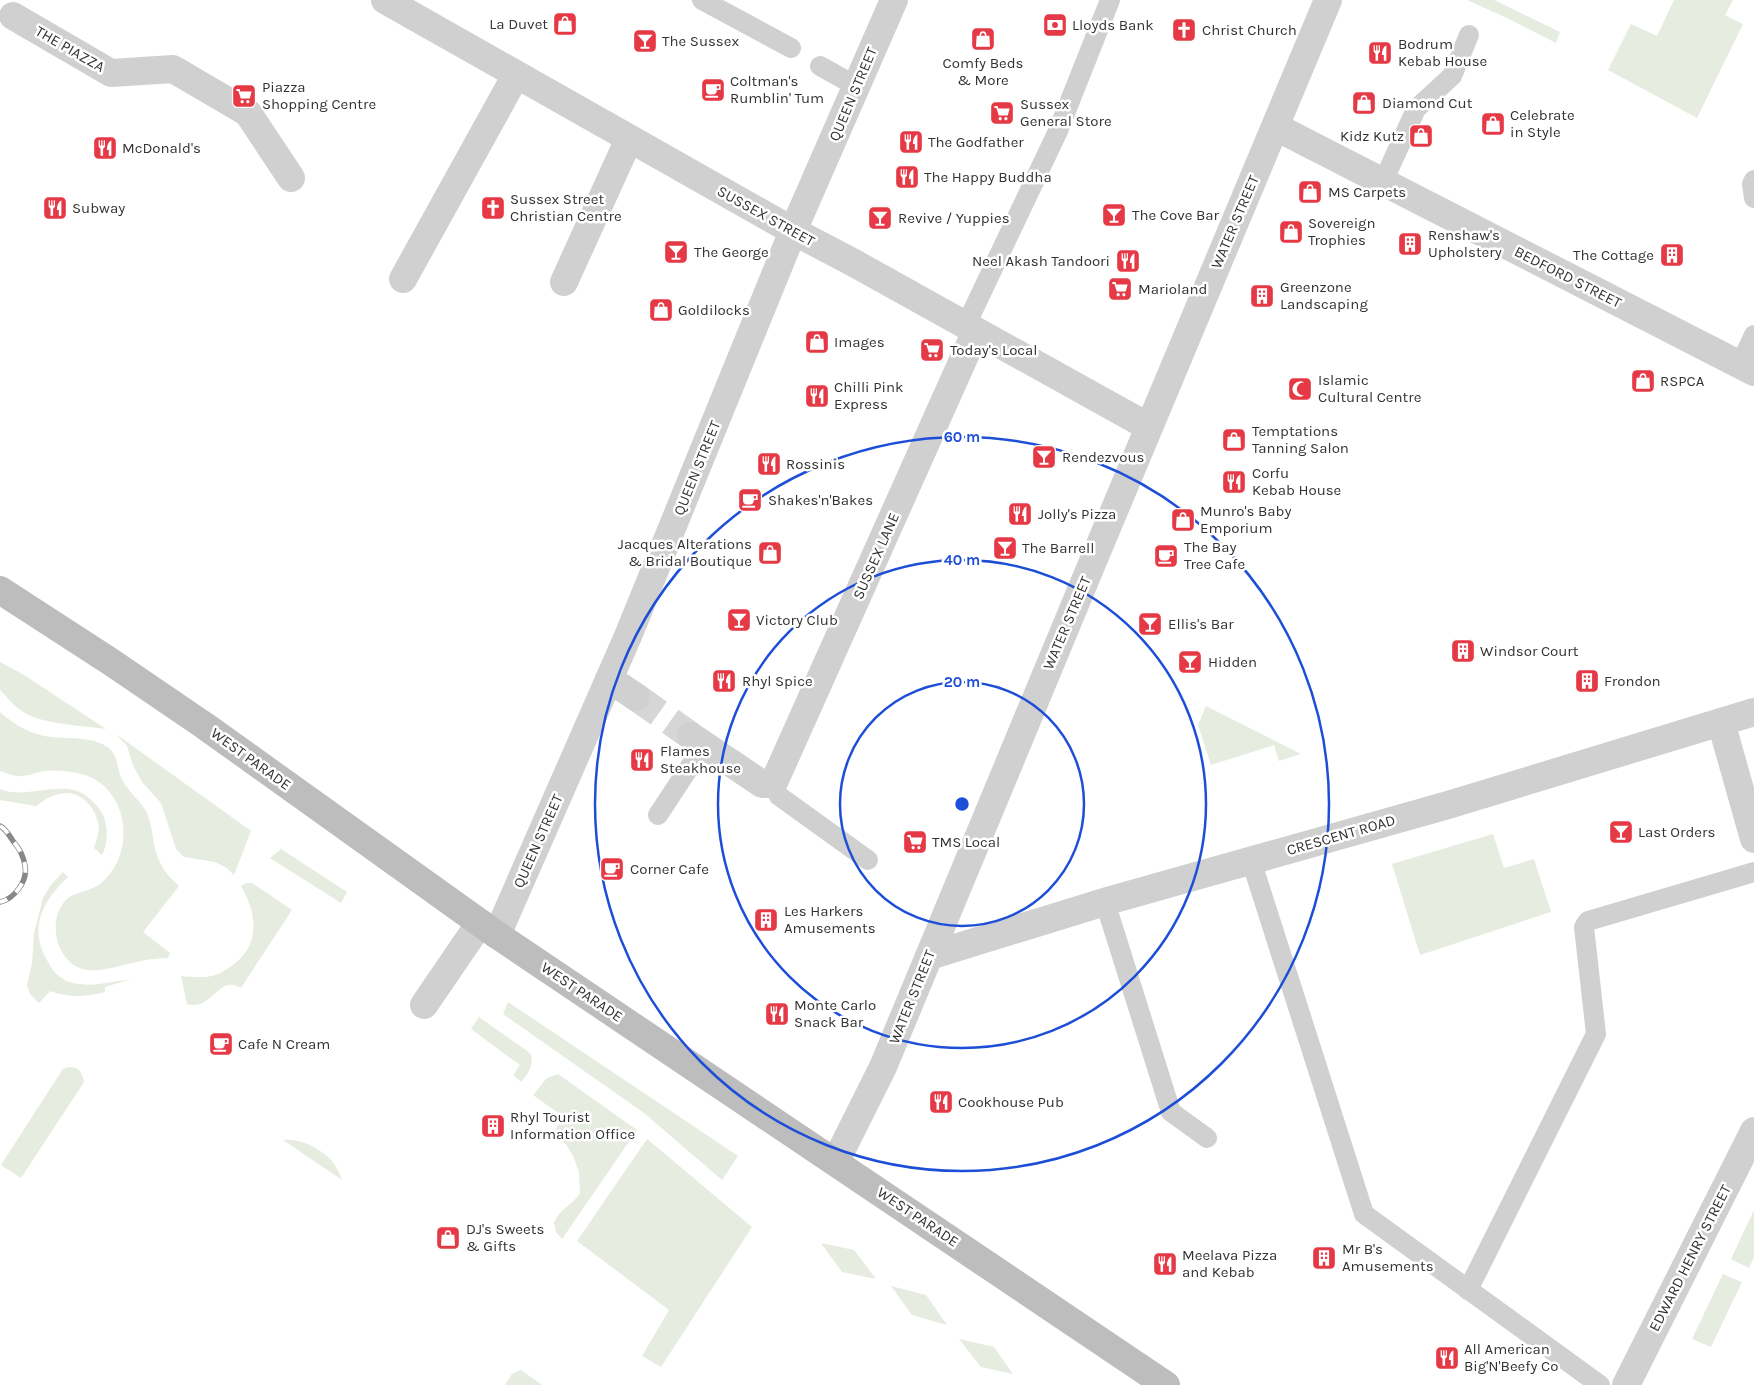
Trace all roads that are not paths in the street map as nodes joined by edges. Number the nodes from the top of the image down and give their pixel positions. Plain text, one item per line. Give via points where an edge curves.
1 (385, 0) edge
2 (702, 0) edge
3 (894, 0) edge
4 (1110, 0) edge
5 (1328, 0) edge
6 (12, 17) edge
7 (1469, 35) dead end
8 (791, 48) dead end
9 (820, 66) dead end
10 (516, 75) junction
11 (856, 86) junction
12 (1276, 127) junction
13 (629, 139) junction
14 (291, 178) dead end
15 (1754, 180) edge
16 (1382, 182) junction
17 (1754, 198) edge
18 (793, 232) junction
19 (403, 279) dead end
20 (564, 282) dead end
21 (971, 328) junction
22 (1754, 335) edge
23 (1747, 368) edge
24 (1149, 427) junction
25 (1, 591) edge
26 (609, 679) junction
27 (636, 698) tunnel mouth
28 (1754, 712) edge
29 (1721, 722) junction
30 (697, 740) joint
31 (775, 780) junction
32 (658, 815) dead end
33 (1754, 839) edge
34 (868, 860) dead end
35 (1252, 860) junction
36 (1754, 872) edge
37 (1105, 902) junction
38 (489, 929) junction
39 (928, 956) junction
40 (424, 1005) dead end
41 (1754, 1130) edge
42 (1208, 1138) dead end
43 (836, 1161) junction
44 (1468, 1290) junction
45 (1166, 1385) edge
46 (1600, 1385) edge
47 (1626, 1385) edge

1 - 10 street, SUSSEX STREET
2 - 8 lane
3 - 11 street, QUEEN STREET
4 - 21 lane via 1058,131
5 - 12 street, WATER STREET
6 - 14 street, THE PIAZZA via 111,73 173,68 248,113
7 - 16 lane via 1452,76 1416,109
9 - 11 lane
10 - 13 street, SUSSEX STREET
10 - 19 street
11 - 18 street, QUEEN STREET
12 - 16 street, BEDFORD STREET
12 - 24 street, WATER STREET
13 - 18 street, SUSSEX STREET
13 - 20 street
15 - 17 lane
16 - 23 street, BEDFORD STREET
18 - 21 street, SUSSEX STREET
18 - 26 street, QUEEN STREET
21 - 24 street, SUSSEX STREET
21 - 31 street, SUSSEX LANE
22 - 23 lane
24 - 39 street, WATER STREET
25 - 38 main road, WEST PARADE via 205,726
26 - 27 street
26 - 38 street, QUEEN STREET
28 - 29 street, CRESCENT ROAD
29 - 33 street
29 - 35 street, CRESCENT ROAD via 1448,805
30 - 31 street via 762,784
30 - 32 lane
31 - 34 lane via 779,796
35 - 37 street, CRESCENT ROAD
35 - 44 lane via 1364,1214
36 - 44 lane via 1588,920 1584,927 1596,1034
37 - 39 street, CRESCENT ROAD
37 - 42 lane via 1171,1112
38 - 40 street, QUEEN STREET
38 - 43 main road, WEST PARADE
39 - 43 street, WATER STREET via 883,1067
41 - 47 street, EDWARD HENRY STREET
43 - 45 main road, WEST PARADE
44 - 46 lane

